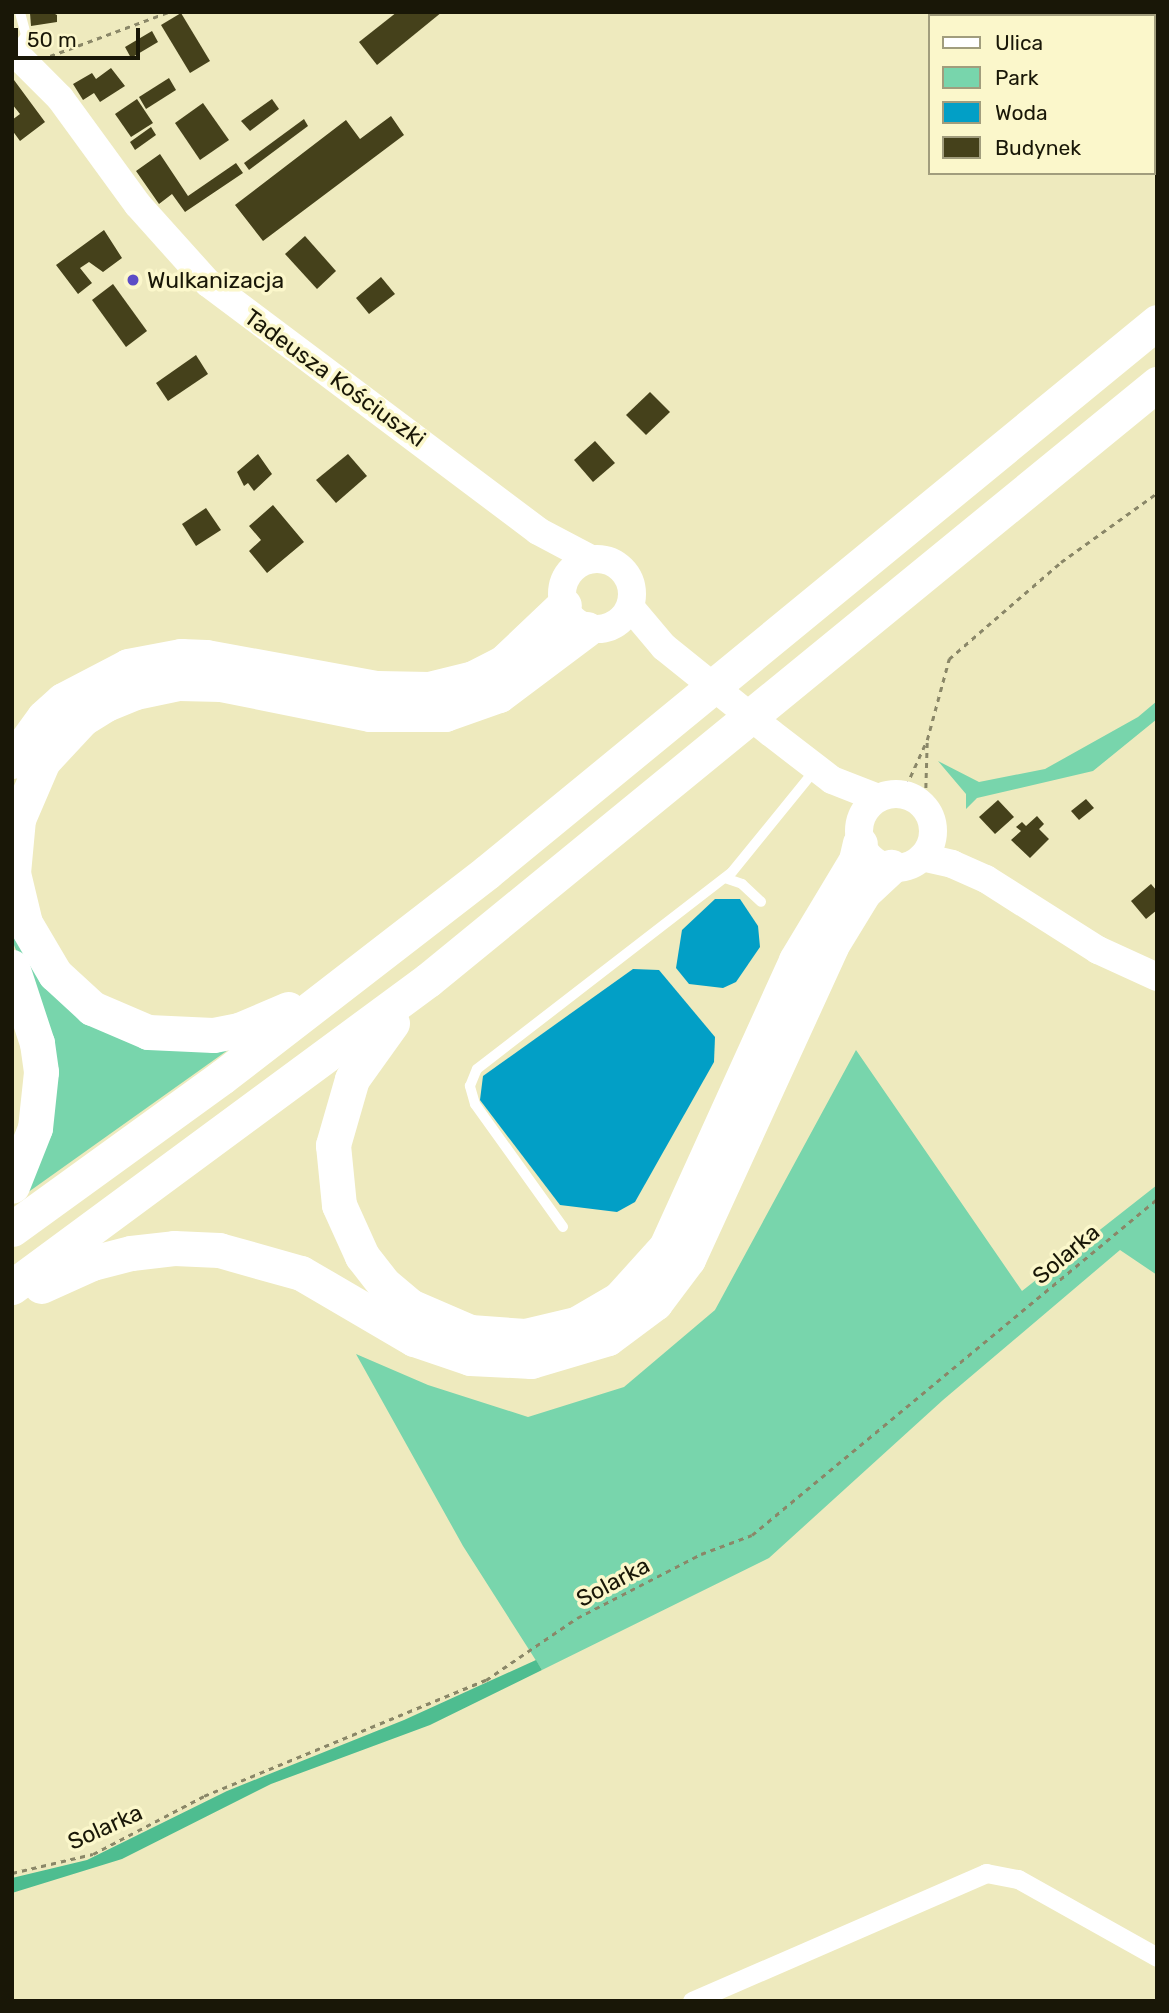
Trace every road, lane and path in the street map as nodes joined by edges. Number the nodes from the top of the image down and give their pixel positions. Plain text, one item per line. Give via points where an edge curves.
1 (20, 12) edge
2 (168, 12) edge
3 (20, 56) edge
4 (1157, 322) edge
5 (1157, 384) edge
6 (1157, 493) edge
7 (538, 531) junction
8 (589, 558) junction
9 (593, 609) junction
10 (927, 740) junction
11 (12, 761) edge
12 (824, 774) junction
13 (909, 807) junction
14 (860, 832) junction
15 (907, 862) junction
16 (725, 878) junction
17 (986, 879) junction
18 (761, 902) dead end
19 (12, 967) edge
20 (363, 970) junction
21 (1157, 977) edge
22 (428, 980) junction
23 (12, 1186) edge
24 (1157, 1199) edge
25 (564, 1227) dead end
26 (12, 1229) edge
27 (12, 1287) edge
28 (12, 1300) edge
29 (12, 1873) edge
30 (1157, 1957) edge
31 (692, 2001) edge

1 - 3 lane via 26,35
2 - 3 path
3 - 7 street, Tadeusza Kościuszki via 138,205 208,283
4 - 20 highway
5 - 22 highway
6 - 10 path via 1060,562 949,659
7 - 8 street, Tadeusza Kościuszki
7 - 9 street, Tadeusza Kościuszki
8 - 9 street
8 - 9 street, Tadeusza Kościuszki via 609,560 625,571 633,588
9 - 11 highway via 473,678 429,689 377,688 227,658 181,656 128,666 63,701 44,717
9 - 12 street via 664,647
9 - 20 highway via 499,695 445,714 370,713 221,684 179,683 135,692 106,704 82,719 43,761 18,819 13,873 17,896 37,949 55,974 92,1008 148,1032 213,1035 260,1023
10 - 13 path
10 - 13 path
12 - 13 street
12 - 14 street
12 - 16 lane
13 - 14 street
13 - 15 street via 930,847
13 - 17 street
14 - 15 street via 877,862
14 - 22 highway via 856,860 796,960 666,1247 619,1299 562,1329 491,1336 430,1317 385,1285 345,1222 333,1165 344,1097 365,1058
15 - 17 street
15 - 28 highway via 864,892 831,946 688,1259 655,1303 608,1338 571,1353 531,1361 470,1358 415,1339 290,1269 240,1254 196,1248 111,1258
16 - 18 lane via 742,884
16 - 25 lane via 477,1069 470,1086 475,1104
17 - 21 street via 1098,950
19 - 23 highway via 37,1043 41,1072 35,1128
20 - 26 highway
22 - 27 highway
24 - 29 path, Solarka via 752,1535 701,1554 577,1618 486,1680 204,1796 93,1854
30 - 31 street via 1018,1879 986,1873

